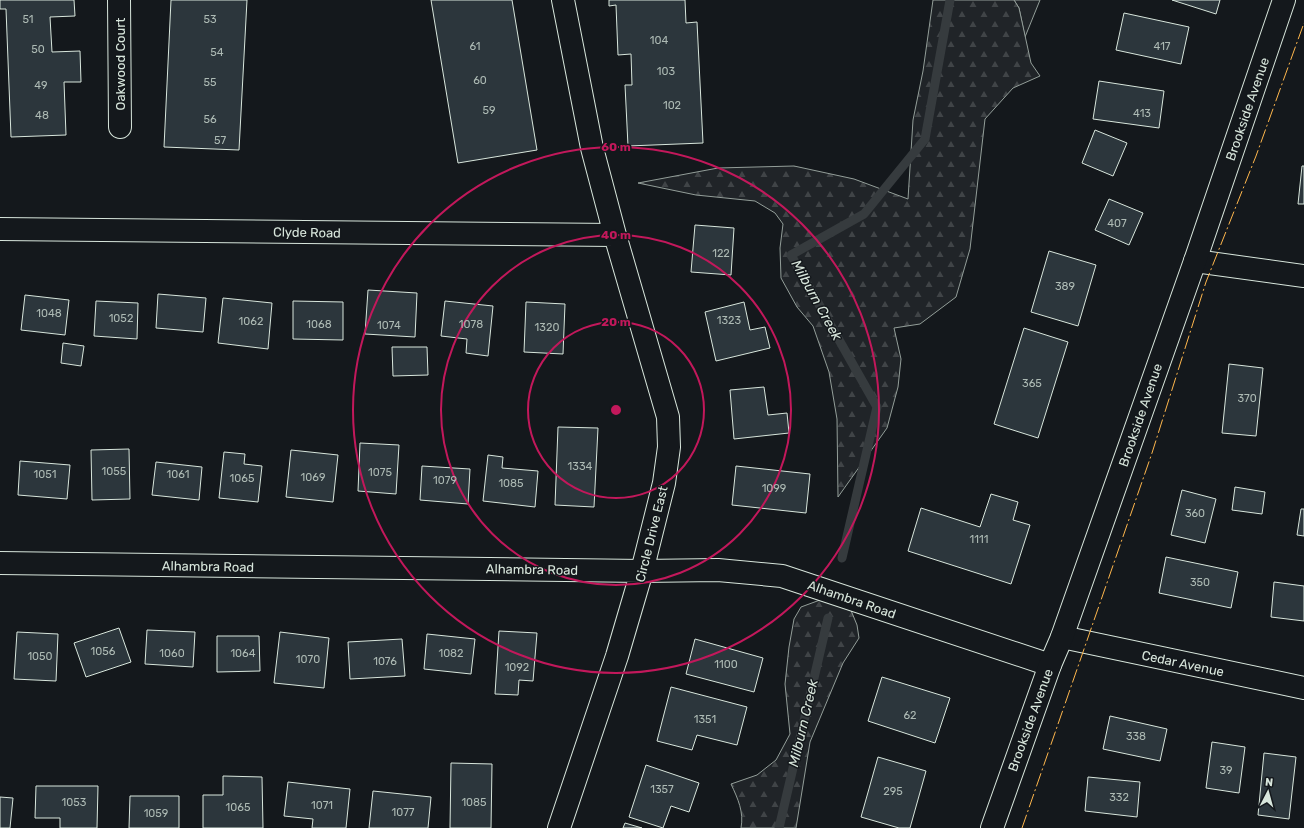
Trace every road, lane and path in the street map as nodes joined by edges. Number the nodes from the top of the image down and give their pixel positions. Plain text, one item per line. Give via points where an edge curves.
1 (119, 0) edge
2 (563, 0) edge
3 (1284, 0) edge
4 (120, 127) dead end
5 (0, 229) edge
6 (615, 236) junction
7 (1195, 261) junction
8 (1304, 276) edge
9 (0, 563) edge
10 (642, 571) junction
11 (1062, 637) junction
12 (1050, 665) junction
13 (1304, 688) edge
14 (559, 828) edge
15 (992, 828) edge

1 - 4 street, Oakwood Court
2 - 6 street, Circle Drive East via 592,148
3 - 7 street, Brookside Avenue
5 - 6 street, Clyde Road
6 - 10 street, Circle Drive East via 668,417 669,447 664,483
7 - 8 street
7 - 11 street, Brookside Avenue
9 - 10 street, Alhambra Road
10 - 12 street, Alhambra Road via 718,570 782,576
10 - 14 street, Circle Drive East via 617,656
11 - 12 street, Brookside Avenue
11 - 13 street, Cedar Avenue
12 - 15 street, Brookside Avenue

